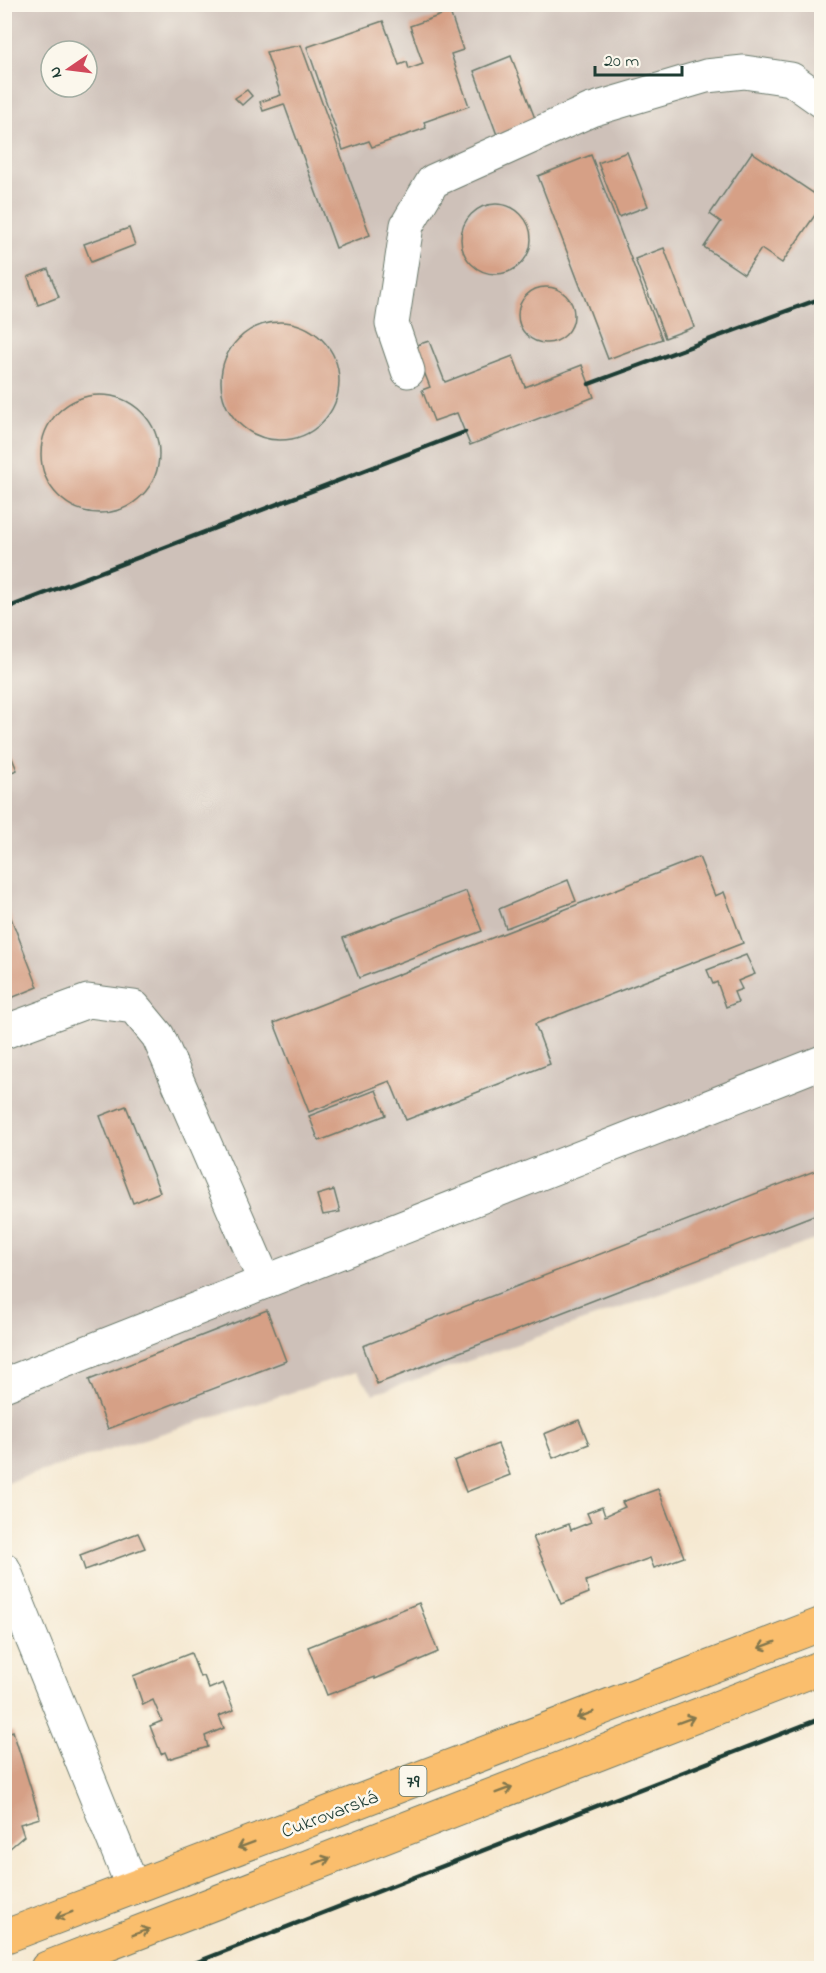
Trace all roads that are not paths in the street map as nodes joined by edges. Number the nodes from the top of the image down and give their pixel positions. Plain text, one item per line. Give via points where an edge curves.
1 (822, 101) edge
2 (408, 371) dead end
3 (4, 1032) edge
4 (822, 1062) edge
5 (265, 1282) junction
6 (4, 1385) edge
7 (4, 1569) edge
8 (822, 1624) edge
9 (822, 1667) edge
10 (133, 1888) junction
11 (4, 1937) edge
12 (47, 1968) edge

1 - 2 lane via 791,79 744,72 706,76 591,110 433,181 407,225 392,324
3 - 5 lane via 88,1001 134,1007 158,1036
4 - 5 lane
5 - 6 lane
7 - 10 lane
8 -> 10 main road, Cukrovarská / 79
12 -> 9 main road, 79
10 -> 11 main road, Cukrovarská / 79

